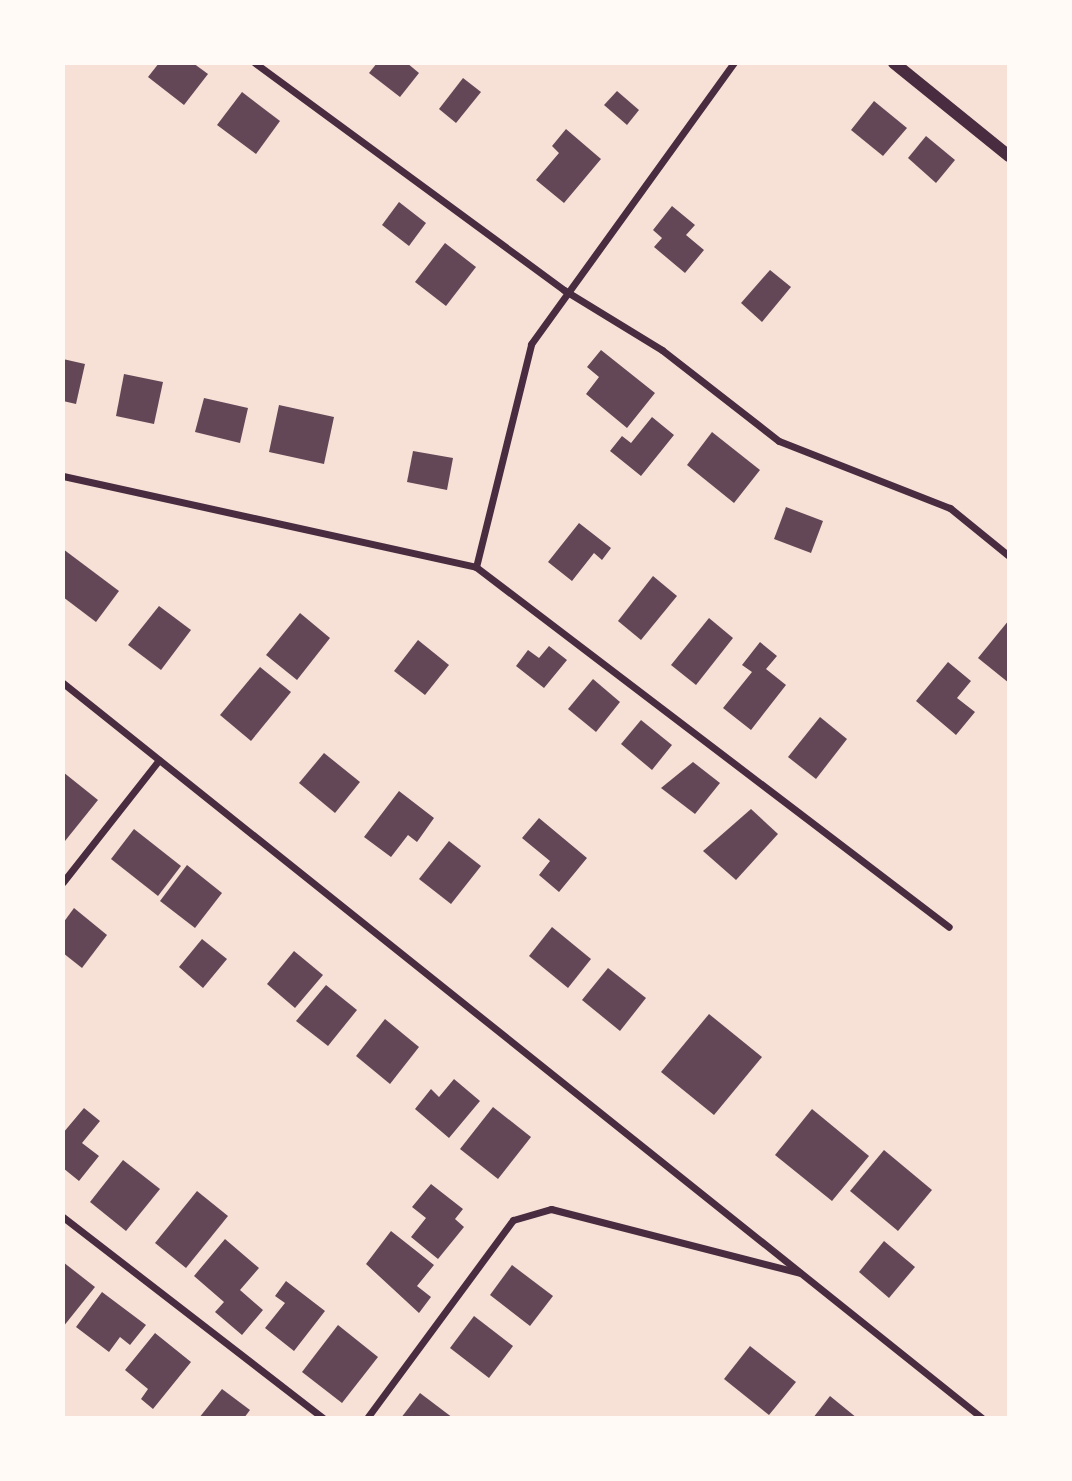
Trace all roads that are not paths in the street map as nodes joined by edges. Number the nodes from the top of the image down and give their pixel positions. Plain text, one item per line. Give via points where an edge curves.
1 (255, 63) edge
2 (734, 63) edge
3 (894, 63) edge
4 (1009, 156) edge
5 (565, 290) junction
6 (63, 476) edge
7 (1009, 556) edge
8 (476, 567) junction
9 (63, 683) edge
10 (159, 760) junction
11 (63, 882) edge
12 (949, 928) dead end
13 (63, 1217) edge
14 (804, 1274) junction
15 (323, 1418) edge
16 (367, 1418) edge
17 (982, 1418) edge

1 - 5 street
2 - 5 street
3 - 4 street
5 - 7 street via 662,350 779,442 950,508
5 - 8 street via 531,344
6 - 8 street
8 - 12 street
9 - 10 street
10 - 11 street
10 - 14 street
13 - 15 street
14 - 16 street via 551,1209 513,1220
14 - 17 street

